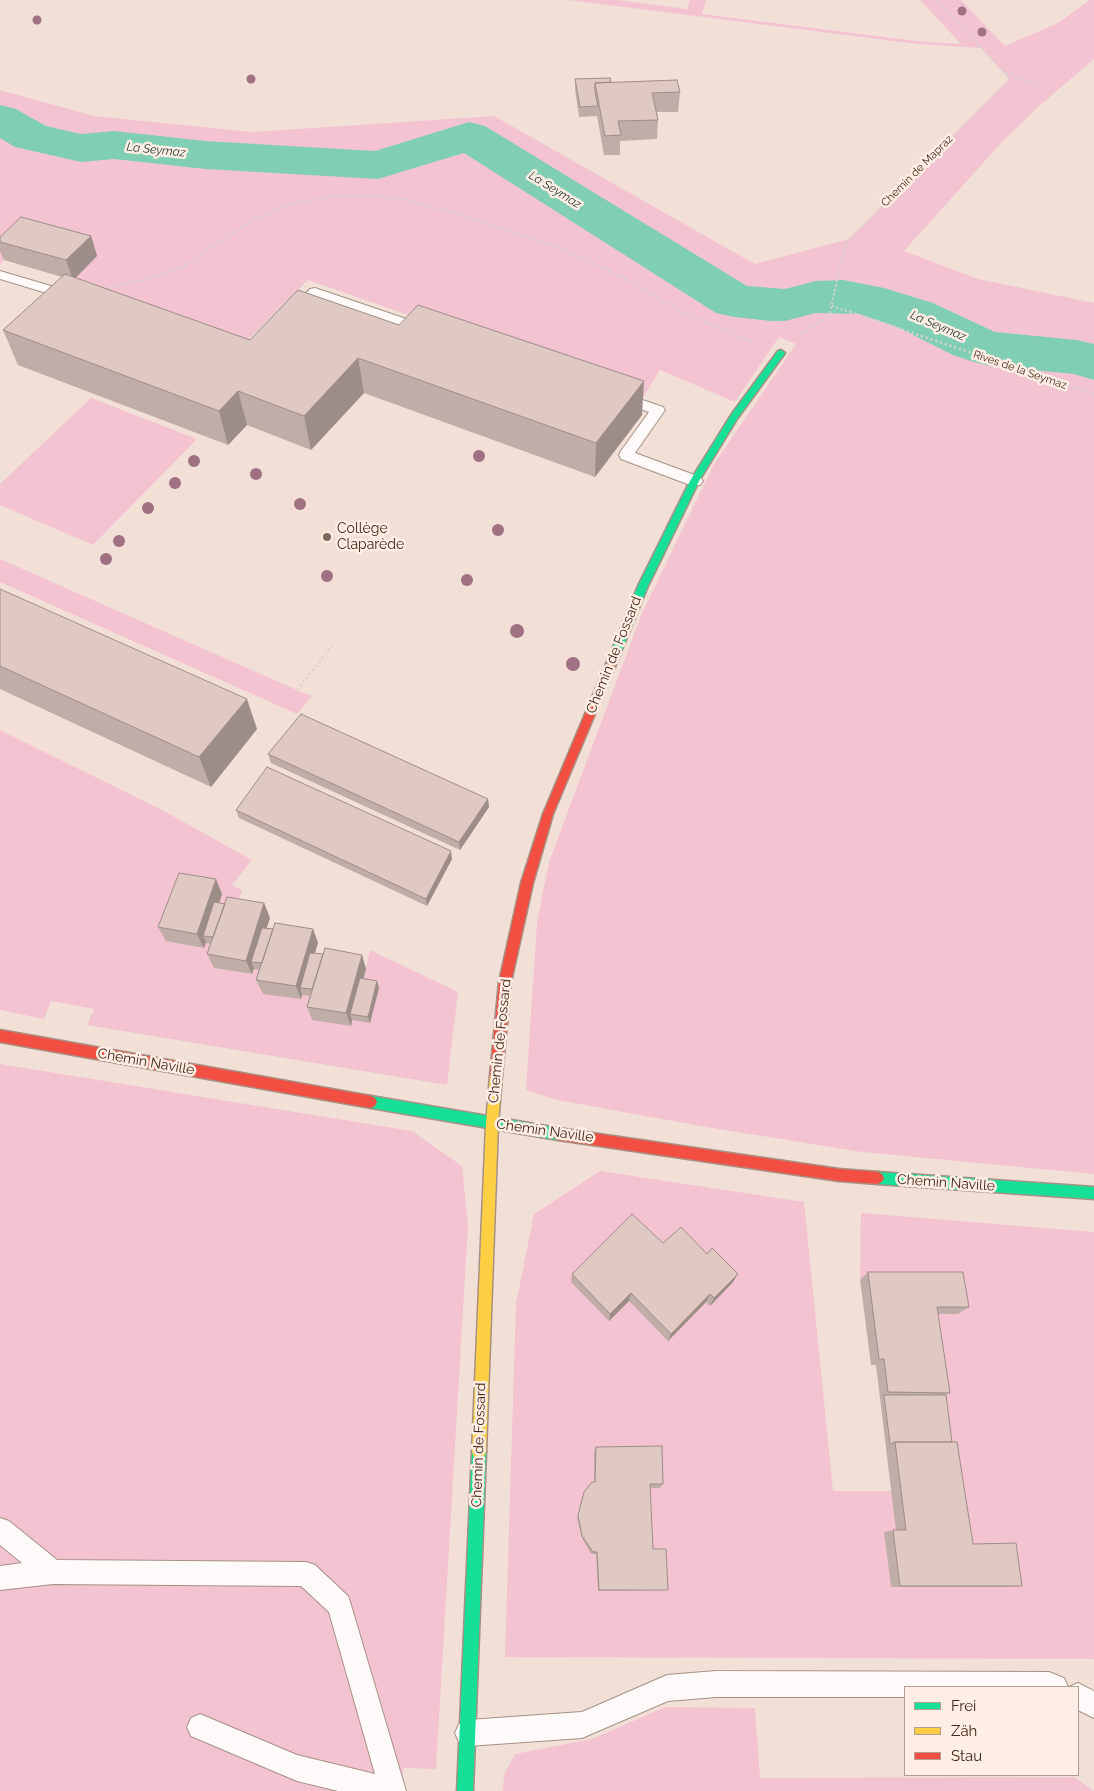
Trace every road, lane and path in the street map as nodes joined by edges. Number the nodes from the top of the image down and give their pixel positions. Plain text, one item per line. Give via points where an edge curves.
1 (937, 0) edge
2 (1004, 72) junction
3 (1038, 86) dead end
4 (0, 275) edge
5 (59, 291) junction
6 (86, 301) edge
7 (832, 306) junction
8 (282, 326) edge
9 (436, 333) edge
10 (781, 353) junction
11 (602, 391) edge
12 (1094, 394) edge
13 (695, 481) junction
14 (332, 646) dead end
15 (297, 690) dead end
16 (0, 1036) edge
17 (492, 1124) junction
18 (1094, 1193) edge
19 (0, 1530) edge
20 (53, 1572) junction
21 (0, 1578) edge
22 (1052, 1686) edge
23 (1079, 1697) edge
24 (1094, 1705) edge
25 (200, 1727) dead end
26 (468, 1733) junction
27 (392, 1791) edge
28 (465, 1791) edge

1 - 2 path
2 - 3 path
2 - 7 path, Chemin de Mapraz via 1010,79 849,239 843,252
4 - 5 lane
5 - 6 lane
5 - 10 path via 113,287 168,272 198,257 253,220 288,205 337,196 372,195 406,200 461,215 562,249 618,275 685,314
7 - 10 path, Chemin de Mapraz via 830,315 800,334
7 - 12 path, Rives de la Seymaz
8 - 9 lane via 315,292
10 - 13 street, Chemin de Fossard via 734,417
11 - 13 lane via 658,410 626,455
13 - 17 street, Chemin de Fossard via 642,586 548,814 527,883 505,982
14 - 15 path
16 - 17 street, Chemin Naville
17 - 18 street, Chemin Naville via 839,1175
17 - 26 street, Chemin de Fossard
19 - 20 lane
20 - 21 lane
20 - 27 lane via 306,1574 339,1605
22 - 26 lane via 706,1685 667,1688 582,1725
23 - 24 lane
25 - 27 lane via 297,1768
26 - 28 street, Chemin de Fossard

